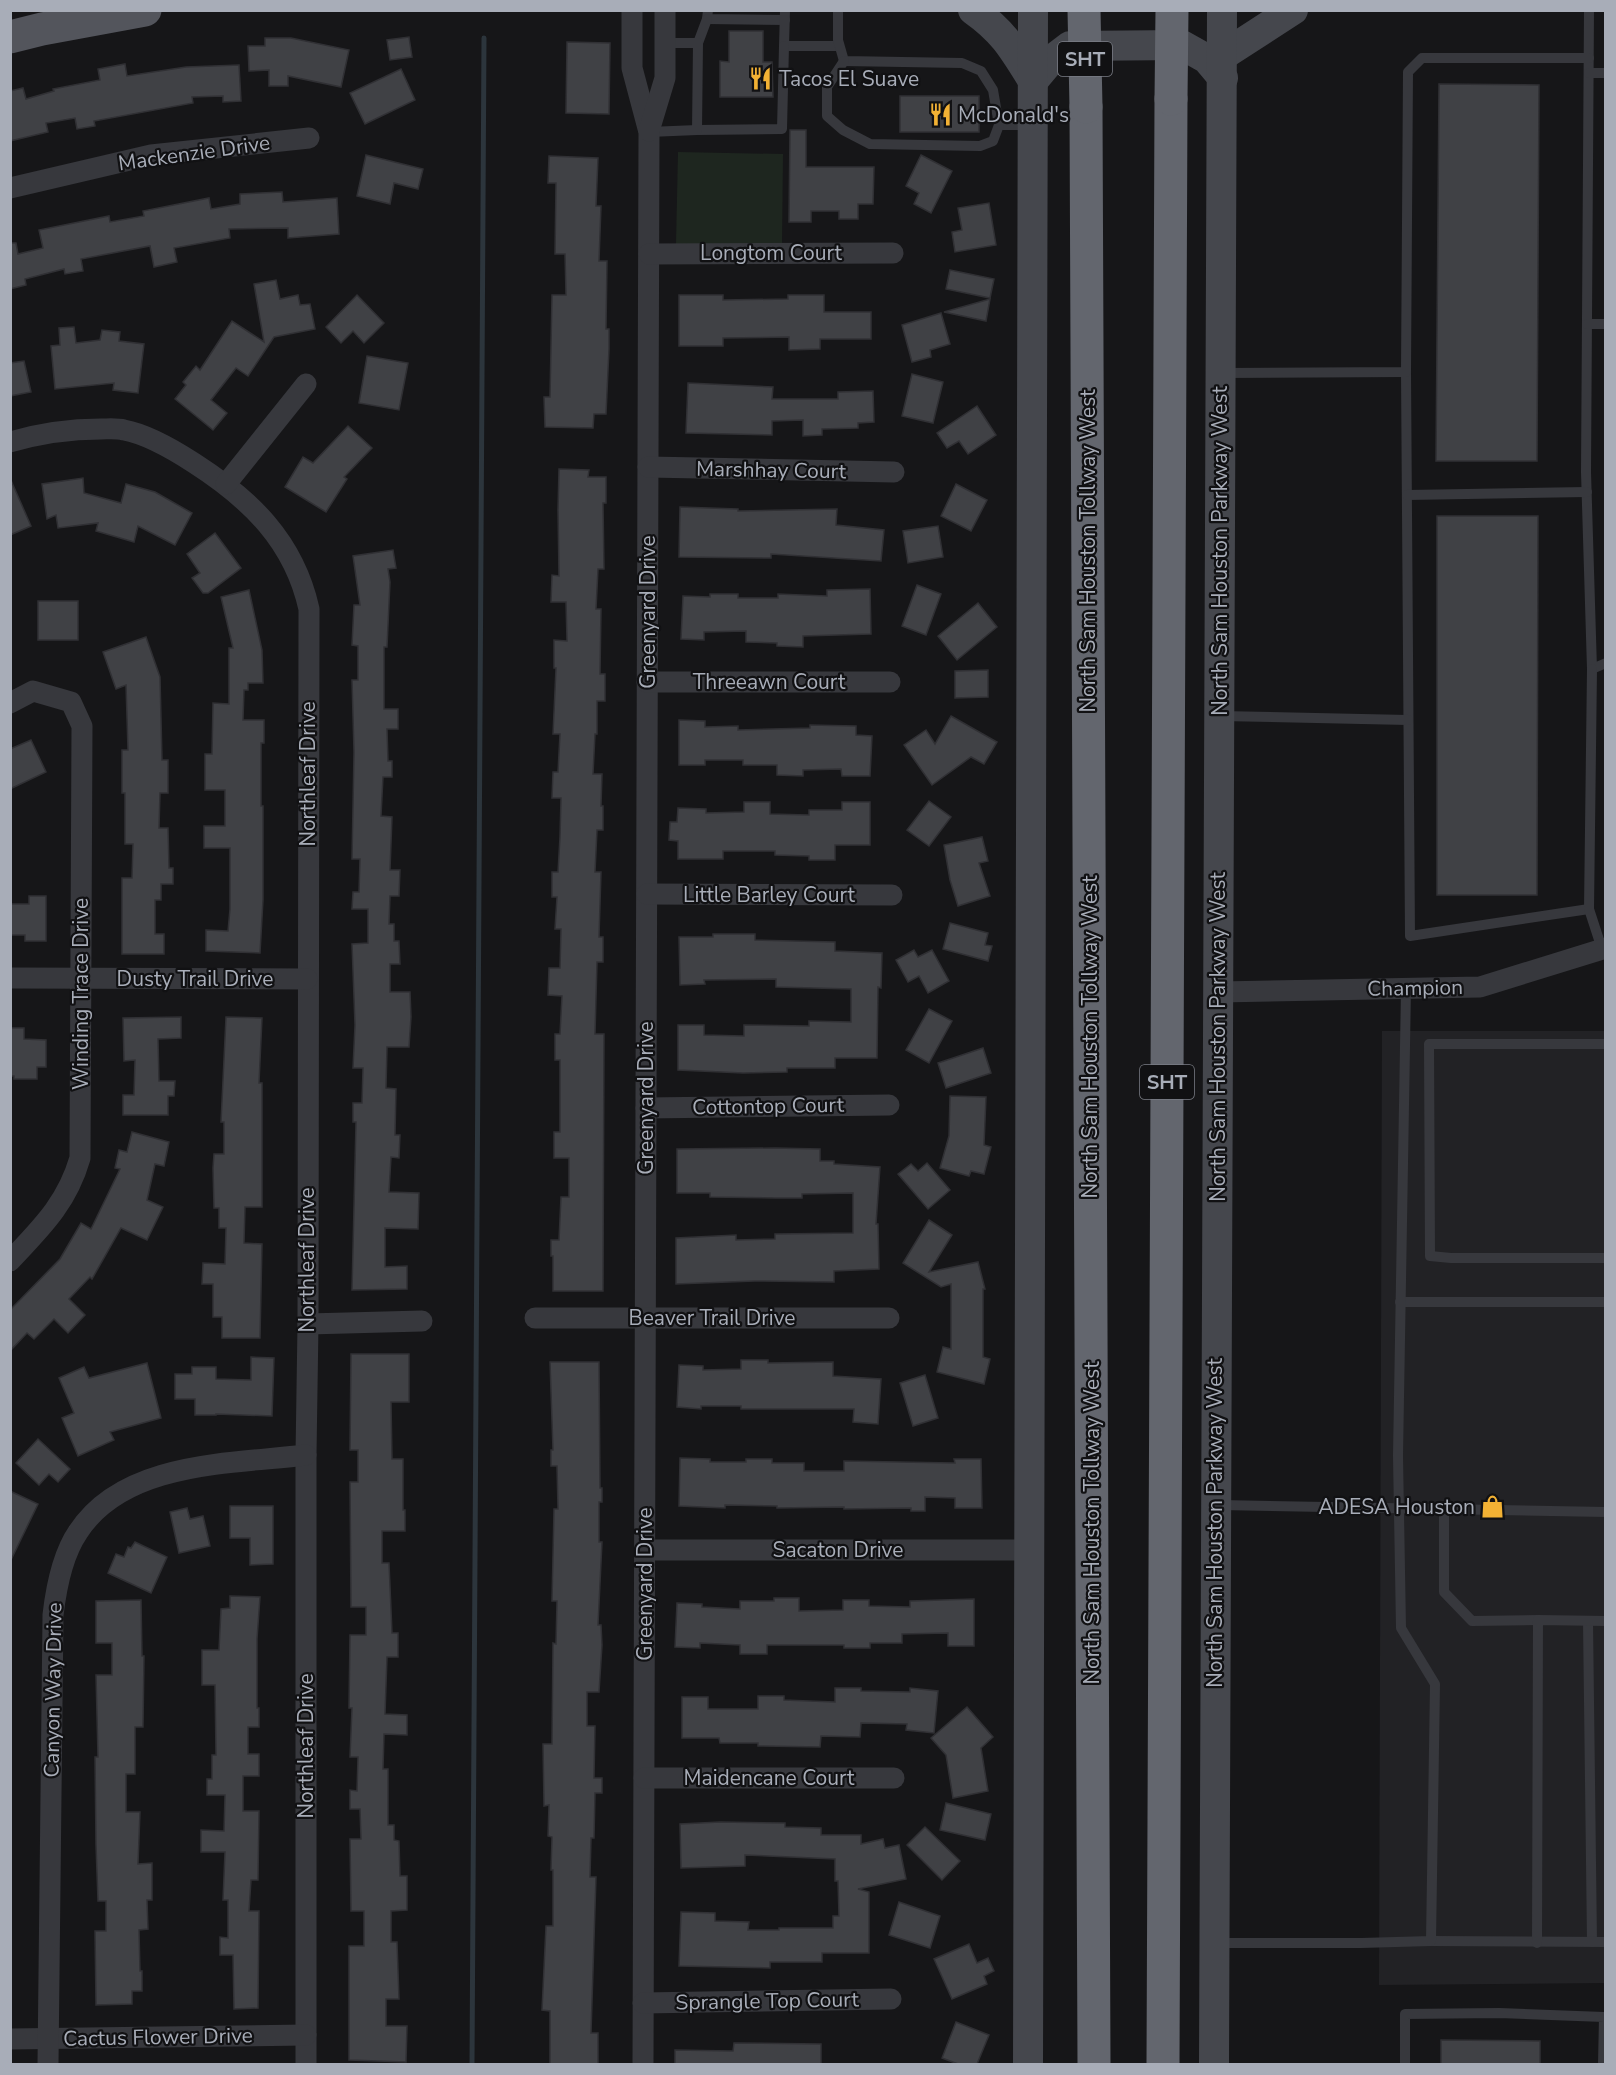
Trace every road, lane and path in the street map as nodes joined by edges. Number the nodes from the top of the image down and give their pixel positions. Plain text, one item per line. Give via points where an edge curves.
1 (145, 10) edge
2 (632, 10) edge
3 (665, 10) edge
4 (838, 10) edge
5 (973, 10) edge
6 (1033, 10) edge
7 (1084, 10) edge
8 (1172, 10) edge
9 (1222, 10) edge
10 (1293, 10) edge
11 (1589, 10) edge
12 (707, 15) edge
13 (785, 15) edge
14 (40, 20) edge
15 (10, 37) edge
16 (665, 43) junction
17 (698, 43) junction
18 (784, 46) junction
19 (839, 46) junction
20 (1589, 58) junction
21 (844, 61) junction
22 (1222, 67) junction
23 (1605, 73) edge
24 (1589, 74) junction
25 (1033, 81) junction
26 (999, 125) junction
27 (1033, 125) junction
28 (696, 130) junction
29 (649, 132) junction
30 (309, 138) dead end
31 (10, 188) edge
32 (893, 253) dead end
33 (649, 254) junction
34 (1587, 324) junction
35 (1605, 324) edge
36 (1406, 372) junction
37 (1220, 373) junction
38 (306, 384) dead end
39 (10, 442) edge
40 (648, 467) junction
41 (894, 472) dead end
42 (226, 484) junction
43 (1587, 492) junction
44 (1407, 495) junction
45 (1605, 663) edge
46 (1592, 669) junction
47 (647, 682) junction
48 (890, 682) dead end
49 (10, 703) edge
50 (1220, 716) junction
51 (1408, 720) junction
52 (647, 894) junction
53 (892, 895) dead end
54 (1589, 909) junction
55 (1604, 948) edge
56 (10, 978) edge
57 (307, 979) junction
58 (80, 980) junction
59 (1406, 988) junction
60 (1219, 992) junction
61 (1605, 1044) edge
62 (889, 1105) dead end
63 (646, 1108) junction
64 (1605, 1258) edge
65 (10, 1261) edge
66 (1400, 1302) junction
67 (1605, 1302) edge
68 (535, 1318) dead end
69 (645, 1318) junction
70 (888, 1318) dead end
71 (422, 1321) dead end
72 (308, 1323) junction
73 (306, 1455) junction
74 (1216, 1505) junction
75 (1398, 1508) junction
76 (1444, 1509) junction
77 (1605, 1512) edge
78 (645, 1550) junction
79 (1030, 1550) junction
80 (1538, 1620) junction
81 (1588, 1621) junction
82 (1605, 1621) edge
83 (644, 1778) junction
84 (894, 1778) dead end
85 (1431, 1941) junction
86 (1537, 1942) junction
87 (1592, 1942) junction
88 (1605, 1942) edge
89 (1214, 1943) junction
90 (891, 2000) dead end
91 (643, 2003) junction
92 (306, 2035) junction
93 (10, 2039) edge
94 (48, 2039) junction
95 (48, 2064) edge
96 (306, 2064) edge
97 (643, 2064) edge
98 (1028, 2064) edge
99 (1094, 2064) edge
100 (1162, 2064) edge
101 (1214, 2064) edge
102 (1405, 2064) edge
103 (1603, 2064) edge

1 - 14 main road
2 - 29 street, Greenyard Drive via 632,68
3 - 16 street, Greenyard Drive
4 - 19 lane
5 - 25 main road via 1012,47
6 - 25 main road
7 - 99 highway, North Sam Houston Tollway West / SHT, bridge
8 - 100 highway, SHT, bridge
9 - 22 main road, North Sam Houston Parkway West
10 - 22 main road
11 - 20 lane
12 - 13 lane
12 - 17 lane
13 - 18 lane
14 - 15 main road
16 - 17 lane
16 - 29 street, Greenyard Drive via 665,78
17 - 28 lane
18 - 19 lane
18 - 28 lane via 782,129
19 - 21 lane
20 - 24 lane
20 - 36 lane via 1422,58 1408,72
21 - 26 lane via 962,63 981,71 993,90
21 - 26 lane via 827,87 827,116 843,130 870,144 980,146 993,141
22 - 25 main road via 1182,45 1070,46
22 - 37 main road, North Sam Houston Parkway West
23 - 24 lane
24 - 34 lane
25 - 27 main road
26 - 27 lane
27 - 79 main road
28 - 29 lane
29 - 33 street, Greenyard Drive
30 - 31 street, Mackenzie Drive via 151,155
32 - 33 street, Longtom Court
33 - 40 street, Greenyard Drive
34 - 35 lane
34 - 43 lane
36 - 37 lane
36 - 44 lane
37 - 50 main road, North Sam Houston Parkway West
38 - 42 street
39 - 42 street, Northleaf Drive via 43,432 124,430 170,448
40 - 41 street, Marshhay Court
40 - 47 street, Greenyard Drive
42 - 57 street, Northleaf Drive via 261,516 284,545 304,587 309,609
43 - 44 lane
43 - 46 lane
44 - 51 lane
45 - 46 lane
46 - 54 lane
47 - 48 street, Threeawn Court
47 - 52 street, Greenyard Drive
49 - 58 street, Winding Trace Drive via 33,691 71,702 82,726
50 - 51 lane
50 - 60 main road, North Sam Houston Parkway West
51 - 54 lane via 1410,936
52 - 53 street, Little Barley Court
52 - 63 street, Greenyard Drive
54 - 55 lane
55 - 59 street, Champion via 1480,987
56 - 58 street, Dusty Trail Drive
57 - 58 street, Dusty Trail Drive
57 - 72 street, Northleaf Drive
58 - 65 street, Winding Trace Drive via 80,1158 64,1199
59 - 60 street, Champion
59 - 66 lane
60 - 74 main road, North Sam Houston Parkway West
61 - 64 lane via 1429,1044 1430,1256
62 - 63 street, Cottontop Court
63 - 69 street, Greenyard Drive
66 - 67 lane
66 - 75 lane
68 - 69 street, Beaver Trail Drive
69 - 70 street, Beaver Trail Drive
69 - 78 street, Greenyard Drive
71 - 72 street
72 - 73 street, Northleaf Drive
73 - 92 street, Northleaf Drive
73 - 94 street, Canyon Way Drive via 161,1474 105,1503 77,1533 60,1573 53,1615
74 - 75 lane
74 - 89 main road, North Sam Houston Parkway West
75 - 76 lane
75 - 85 lane via 1401,1628 1435,1684
76 - 77 lane
76 - 80 lane via 1444,1592 1472,1621
78 - 79 street, Sacaton Drive
78 - 83 street, Greenyard Drive
79 - 98 main road
80 - 81 lane
80 - 86 lane
81 - 82 lane
81 - 87 lane
83 - 84 street, Maidencane Court
83 - 91 street, Greenyard Drive
85 - 86 lane
85 - 89 lane
86 - 87 lane
87 - 88 lane
89 - 101 main road, North Sam Houston Parkway West
90 - 91 street, Sprangle Top Court
91 - 97 street, Greenyard Drive
92 - 94 street, Cactus Flower Drive
92 - 96 street, Northleaf Drive
93 - 94 street, Cactus Flower Drive
94 - 95 street, Canyon Way Drive
102 - 103 lane via 1404,2014 1498,2013 1604,2017

